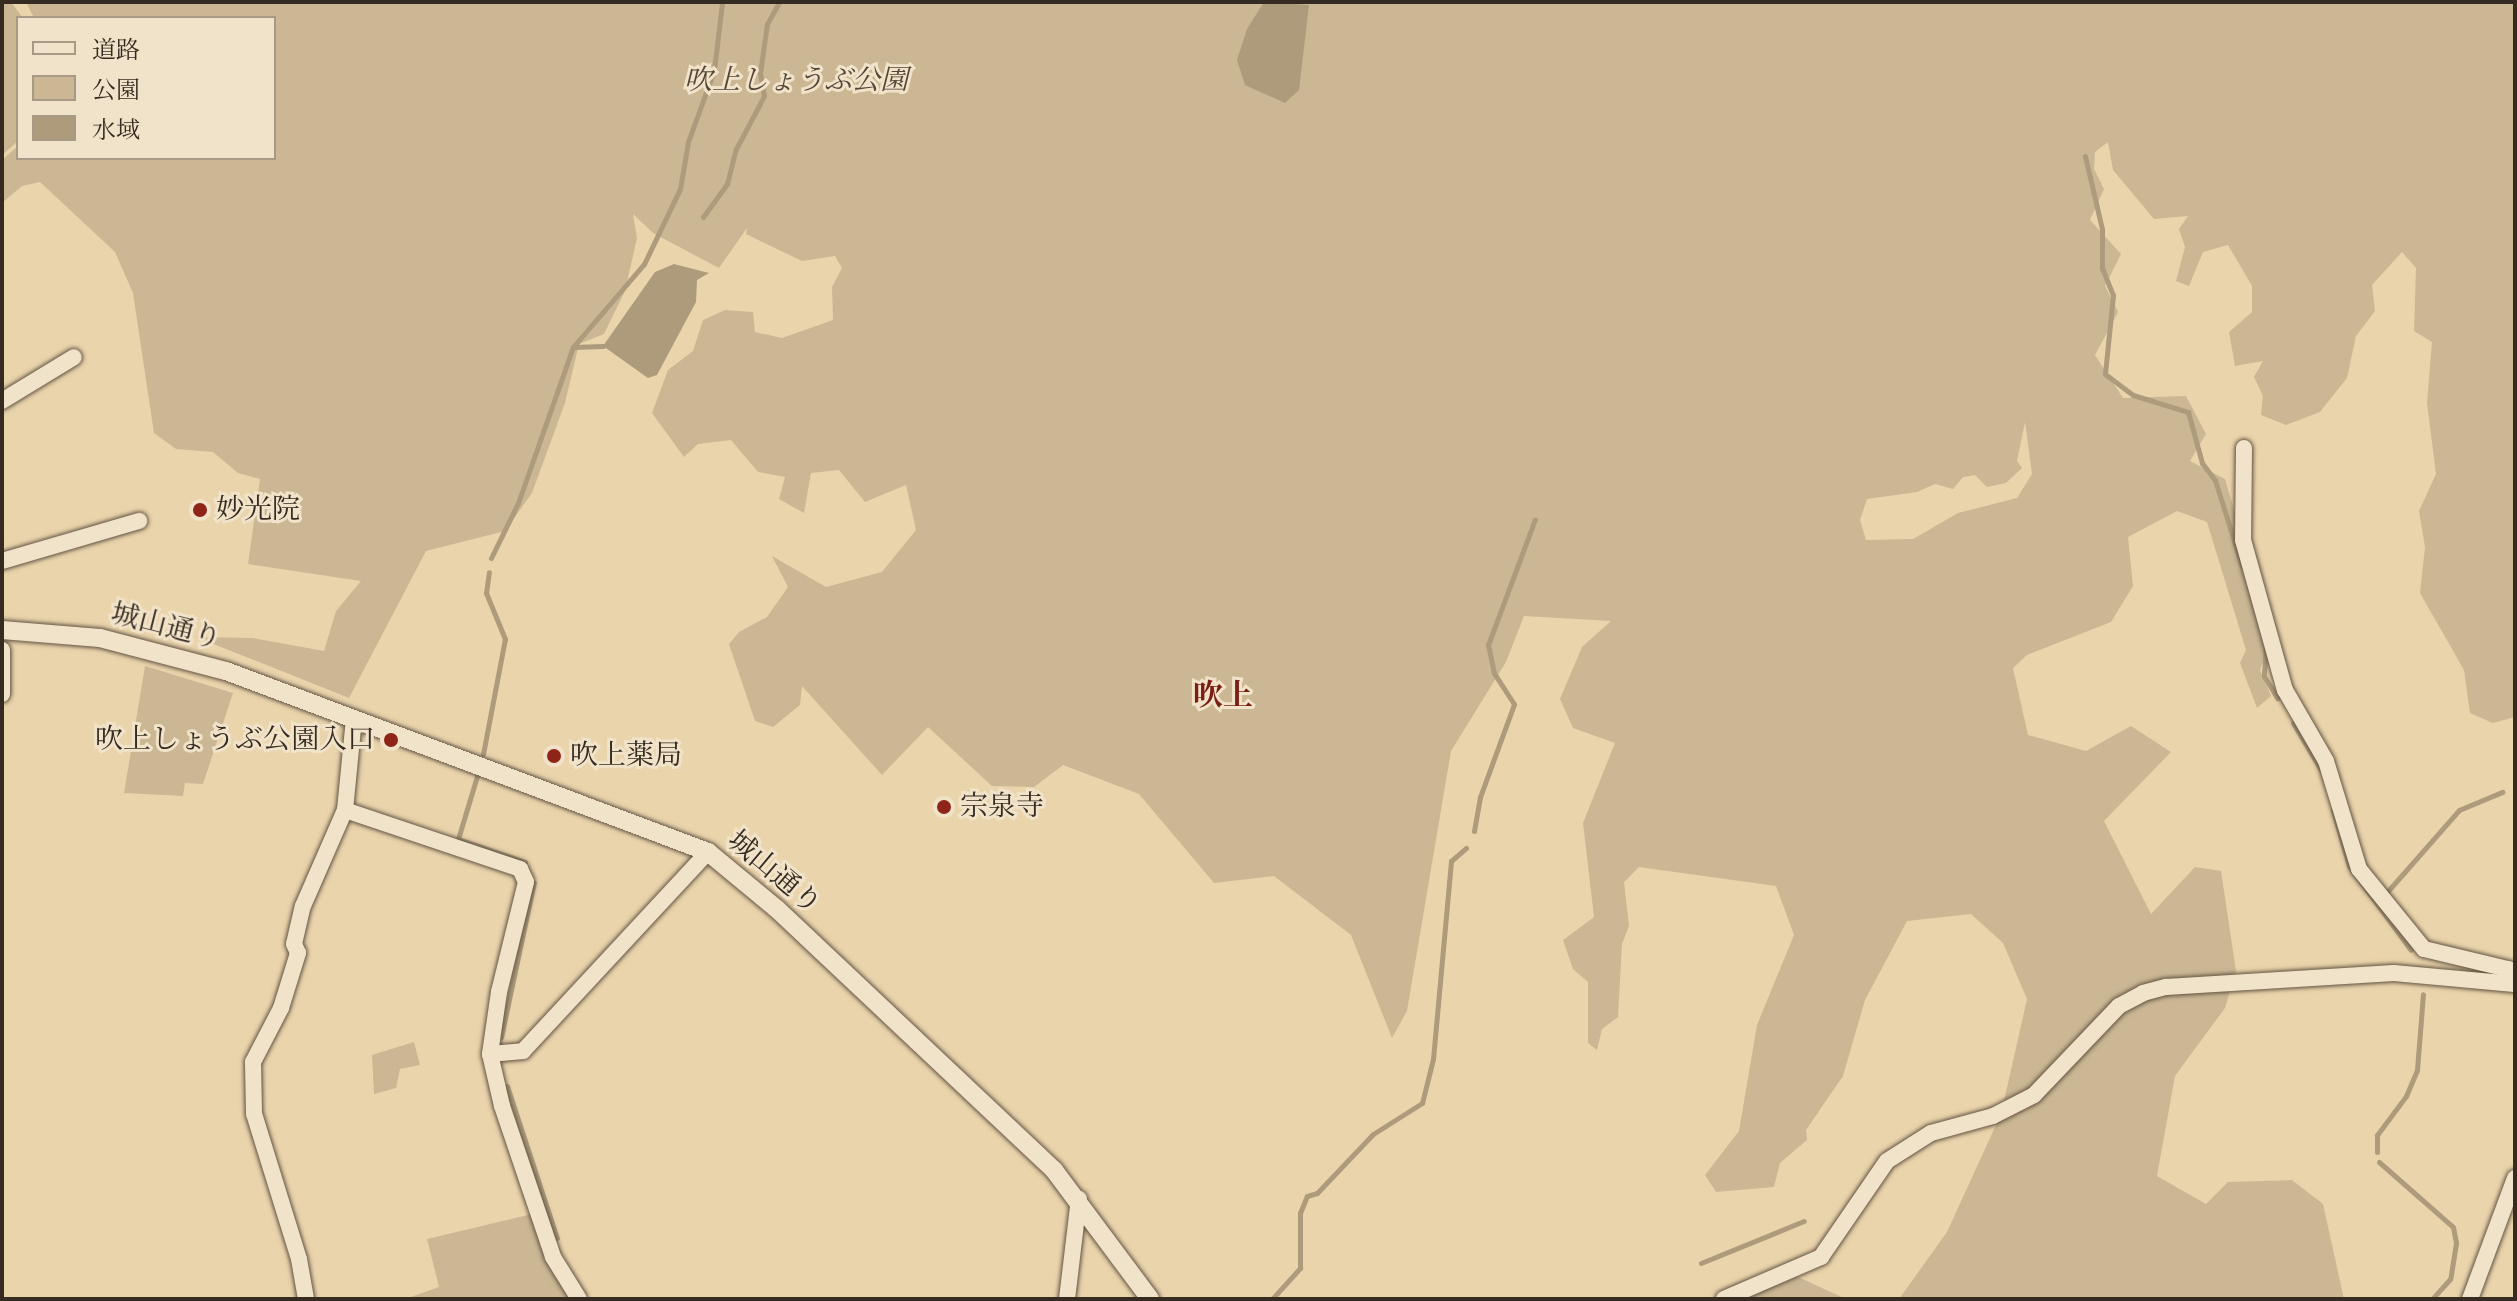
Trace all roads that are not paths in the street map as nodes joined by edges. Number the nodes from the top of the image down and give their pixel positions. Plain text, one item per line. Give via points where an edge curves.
1 (74, 357) dead end
2 (2, 401) edge
3 (2244, 448) dead end
4 (139, 521) dead end
5 (2, 561) edge
6 (2, 630) edge
7 (2, 650) edge
8 (2, 694) edge
9 (354, 719) junction
10 (345, 810) junction
11 (708, 852) junction
12 (2515, 982) edge
13 (490, 1054) junction
14 (2515, 1178) edge
15 (1079, 1199) junction
16 (306, 1299) edge
17 (579, 1299) edge
18 (1067, 1299) edge
19 (1150, 1299) edge
20 (1724, 1299) edge
21 (2470, 1299) edge

1 - 2 street
3 - 12 street via 2243,540 2285,690 2326,761 2359,869 2424,949 2508,969
4 - 5 street
6 - 9 street, 城山通り via 24,628 137,646 226,671
7 - 8 street
9 - 10 street
9 - 11 street, 城山通り
10 - 13 street via 520,869 526,882
10 - 16 street via 303,906 294,944 298,953 281,1008 253,1062 254,1114 299,1259
11 - 13 street via 523,1051
11 - 15 street, 城山通り via 777,909
12 - 20 street via 2394,973 2166,987 2143,993 2119,1006 2034,1095 1993,1116 1931,1133 1887,1161 1821,1257
13 - 17 street via 553,1257
14 - 21 street
15 - 18 street
15 - 19 street, 城山通り

